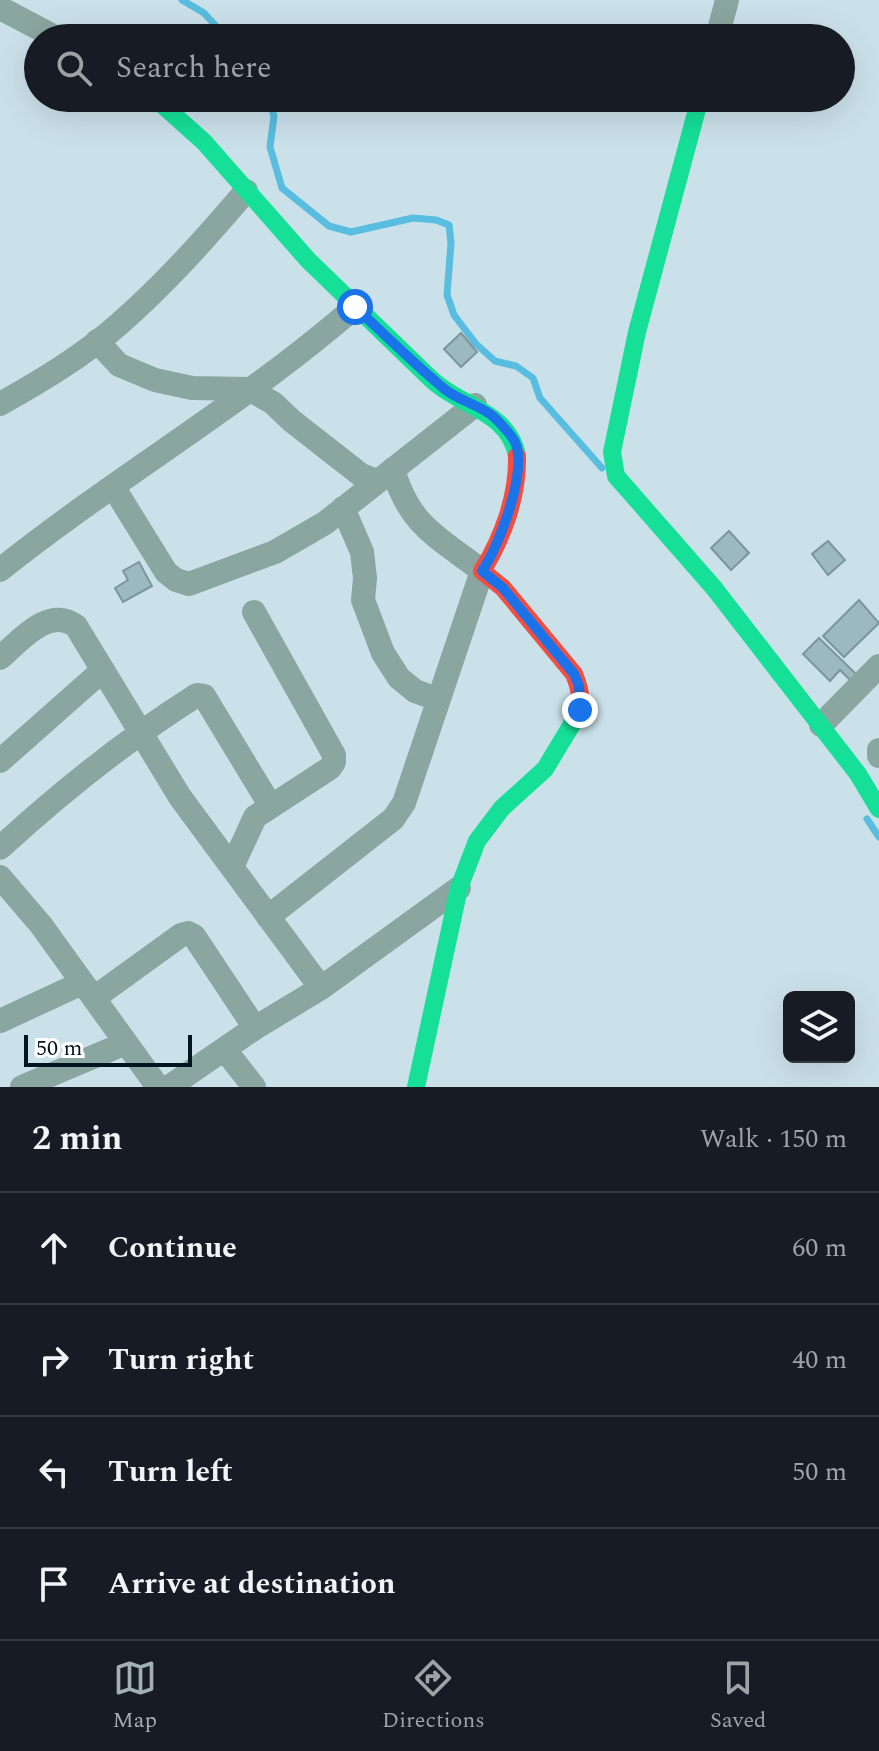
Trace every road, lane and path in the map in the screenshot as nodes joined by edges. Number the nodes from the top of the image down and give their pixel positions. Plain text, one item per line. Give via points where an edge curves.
1 (727, 0) edge
2 (0, 8) edge
3 (30, 24) edge
4 (721, 24) edge
5 (171, 112) edge
6 (696, 112) edge
7 (246, 191) junction
8 (355, 307) junction
9 (97, 341) junction
10 (249, 389) junction
11 (0, 404) edge
12 (475, 405) junction
13 (385, 475) junction
14 (114, 488) junction
15 (343, 508) junction
16 (0, 570) edge
17 (482, 571) junction
18 (254, 612) dead end
19 (0, 658) edge
20 (879, 666) edge
21 (103, 670) junction
22 (437, 699) junction
23 (821, 725) junction
24 (140, 730) junction
25 (0, 761) edge
26 (270, 805) junction
27 (879, 809) edge
28 (0, 848) edge
29 (232, 867) junction
30 (0, 877) edge
31 (459, 888) junction
32 (268, 917) junction
33 (321, 988) junction
34 (88, 990) junction
35 (0, 1021) edge
36 (255, 1028) junction
37 (126, 1043) junction
38 (225, 1050) junction
39 (22, 1087) edge
40 (158, 1087) edge
41 (169, 1087) edge
42 (254, 1087) edge
43 (416, 1087) edge

1 - 4 street
2 - 3 street
5 - 7 street
6 - 23 street via 637,332 613,467
7 - 8 street
7 - 9 street via 164,284
8 - 10 street
8 - 12 street via 445,391
9 - 10 street via 119,365 155,380 192,388
9 - 11 street
10 - 13 street via 361,475
10 - 14 street
12 - 13 street
12 - 17 street via 495,418 515,443 519,464 499,542
13 - 15 street
13 - 17 street via 417,521
14 - 15 street via 166,572 189,584 275,552
14 - 16 street
15 - 22 street via 362,552 363,600 383,653 399,678
17 - 22 street
17 - 31 street via 503,588 574,674 580,710 545,769 502,808 477,841
18 - 26 street via 334,755 330,768
19 - 21 street via 35,628 53,618 66,619
20 - 23 street
21 - 24 street
21 - 25 street
22 - 32 street via 404,803 393,819
23 - 27 street
24 - 26 street via 197,695 204,696
24 - 28 street
24 - 29 street via 180,797
26 - 29 street via 255,817
29 - 32 street
30 - 34 street
31 - 33 street
31 - 43 street
32 - 33 street
33 - 36 street
34 - 35 street
34 - 36 street via 188,933
34 - 37 street
36 - 38 street
37 - 39 street
37 - 40 street
38 - 41 street
38 - 42 street

